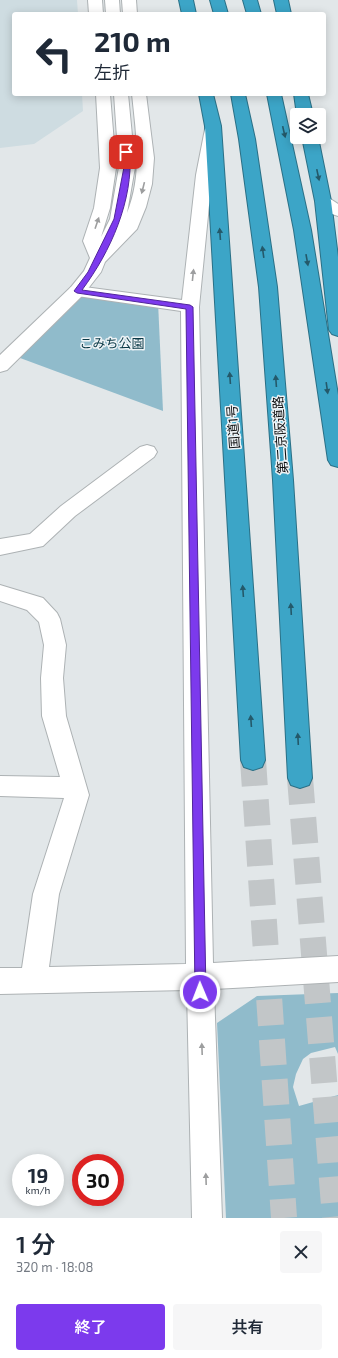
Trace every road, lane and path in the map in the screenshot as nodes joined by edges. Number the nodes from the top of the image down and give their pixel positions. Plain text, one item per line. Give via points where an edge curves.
1 (95, 0) edge
2 (112, 0) edge
3 (129, 0) edge
4 (186, 0) edge
5 (217, 0) edge
6 (250, 0) edge
7 (281, 0) edge
8 (96, 12) edge
9 (113, 12) edge
10 (130, 12) edge
11 (189, 12) edge
12 (220, 12) edge
13 (253, 12) edge
14 (284, 12) edge
15 (103, 96) edge
16 (122, 96) edge
17 (139, 96) edge
18 (206, 96) edge
19 (238, 96) edge
20 (275, 96) edge
21 (301, 96) edge
22 (304, 108) edge
23 (214, 126) junction
24 (311, 144) edge
25 (323, 202) junction
26 (338, 211) edge
27 (99, 259) junction
28 (77, 291) junction
29 (190, 307) junction
30 (338, 330) edge
31 (0, 366) edge
32 (147, 452) dead end
33 (338, 460) edge
34 (0, 547) edge
35 (0, 594) edge
36 (253, 760) tunnel mouth
37 (300, 778) tunnel mouth
38 (0, 786) edge
39 (75, 788) junction
40 (338, 969) edge
41 (200, 977) junction
42 (34, 980) junction
43 (0, 981) edge
44 (207, 1218) edge

1 - 8 street
2 - 9 street
3 - 10 street
4 - 11 highway
5 - 12 highway
6 - 13 highway
7 - 14 highway
27 -> 15 street via 91,241 102,208 108,168
16 - 27 street via 127,167 118,219
17 -> 27 street via 146,158 144,184 129,229
18 - 23 highway, 国道1号
37 -> 19 highway, 第二京阪道路 via 283,480 268,287
20 -> 33 highway via 285,136 312,286
21 - 22 highway
29 -> 23 street via 204,175
36 -> 23 highway, 国道1号
24 -> 25 highway
25 - 26 street
25 - 30 highway
27 - 28 street
28 - 29 street
28 - 31 street
29 - 41 street
32 - 34 street via 68,511 36,541
35 - 39 street via 35,604 49,619 55,645 52,678 54,716
38 - 39 street
39 - 42 street via 77,795 46,894
40 - 41 street
41 - 42 street
44 -> 41 street
42 - 43 street

